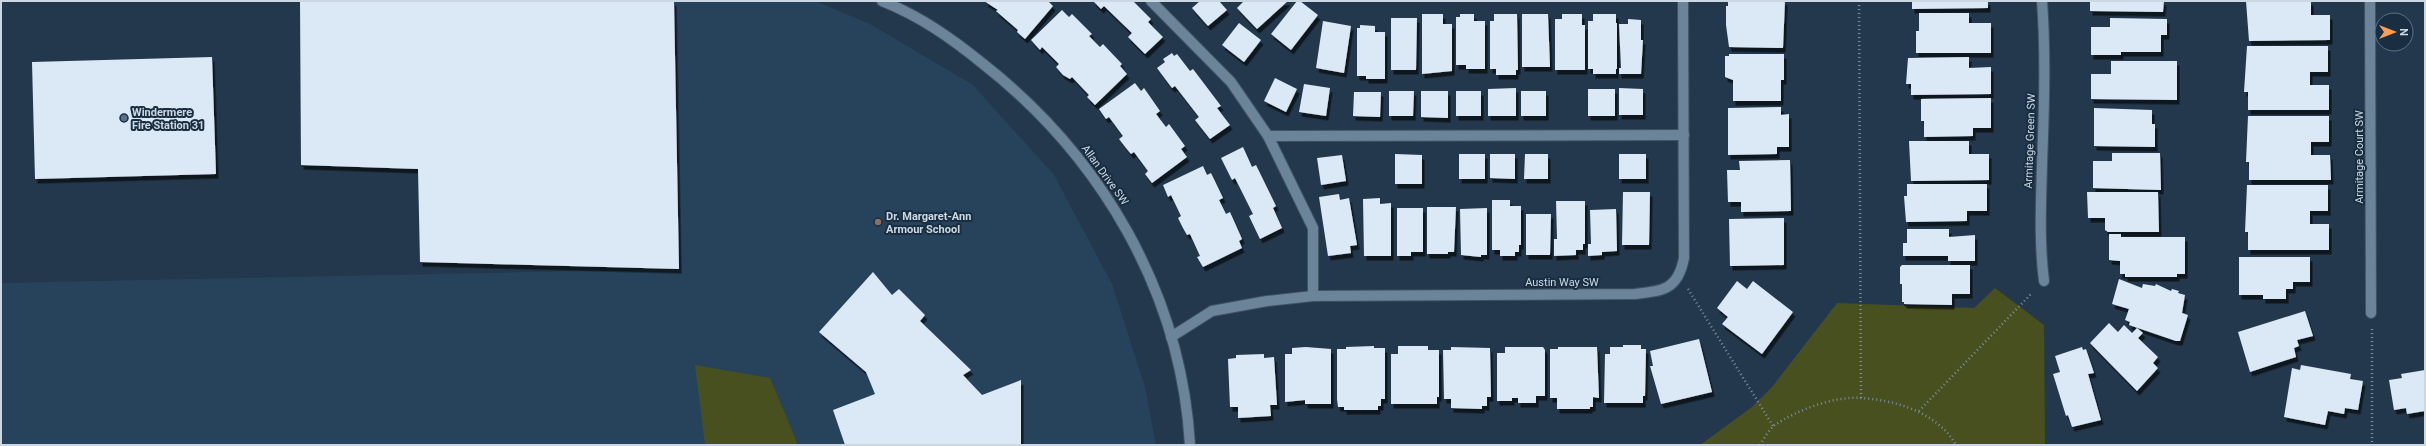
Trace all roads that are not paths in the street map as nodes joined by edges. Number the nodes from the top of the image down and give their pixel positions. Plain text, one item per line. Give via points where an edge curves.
1 (882, 1) edge
2 (1151, 1) edge
3 (1683, 1) edge
4 (2042, 1) edge
5 (2370, 1) edge
6 (1684, 135) junction
7 (1268, 136) junction
8 (2044, 281) road end
9 (1313, 296) junction
10 (2371, 313) road end
11 (1171, 337) junction
12 (1190, 445) edge

1 - 11 street, Allan Drive SW via 943,32 1010,85 1076,154 1102,188 1142,257
2 - 7 street via 1231,82
3 - 6 street
4 - 8 street, Armitage Green SW via 2045,33 2039,224
5 - 10 street, Armitage Court SW
6 - 7 street
6 - 9 street, Austin Way SW via 1684,258 1680,276 1656,292
7 - 9 street via 1313,228
9 - 11 street, Austin Way SW via 1212,311
11 - 12 street, Allan Drive SW via 1181,381

